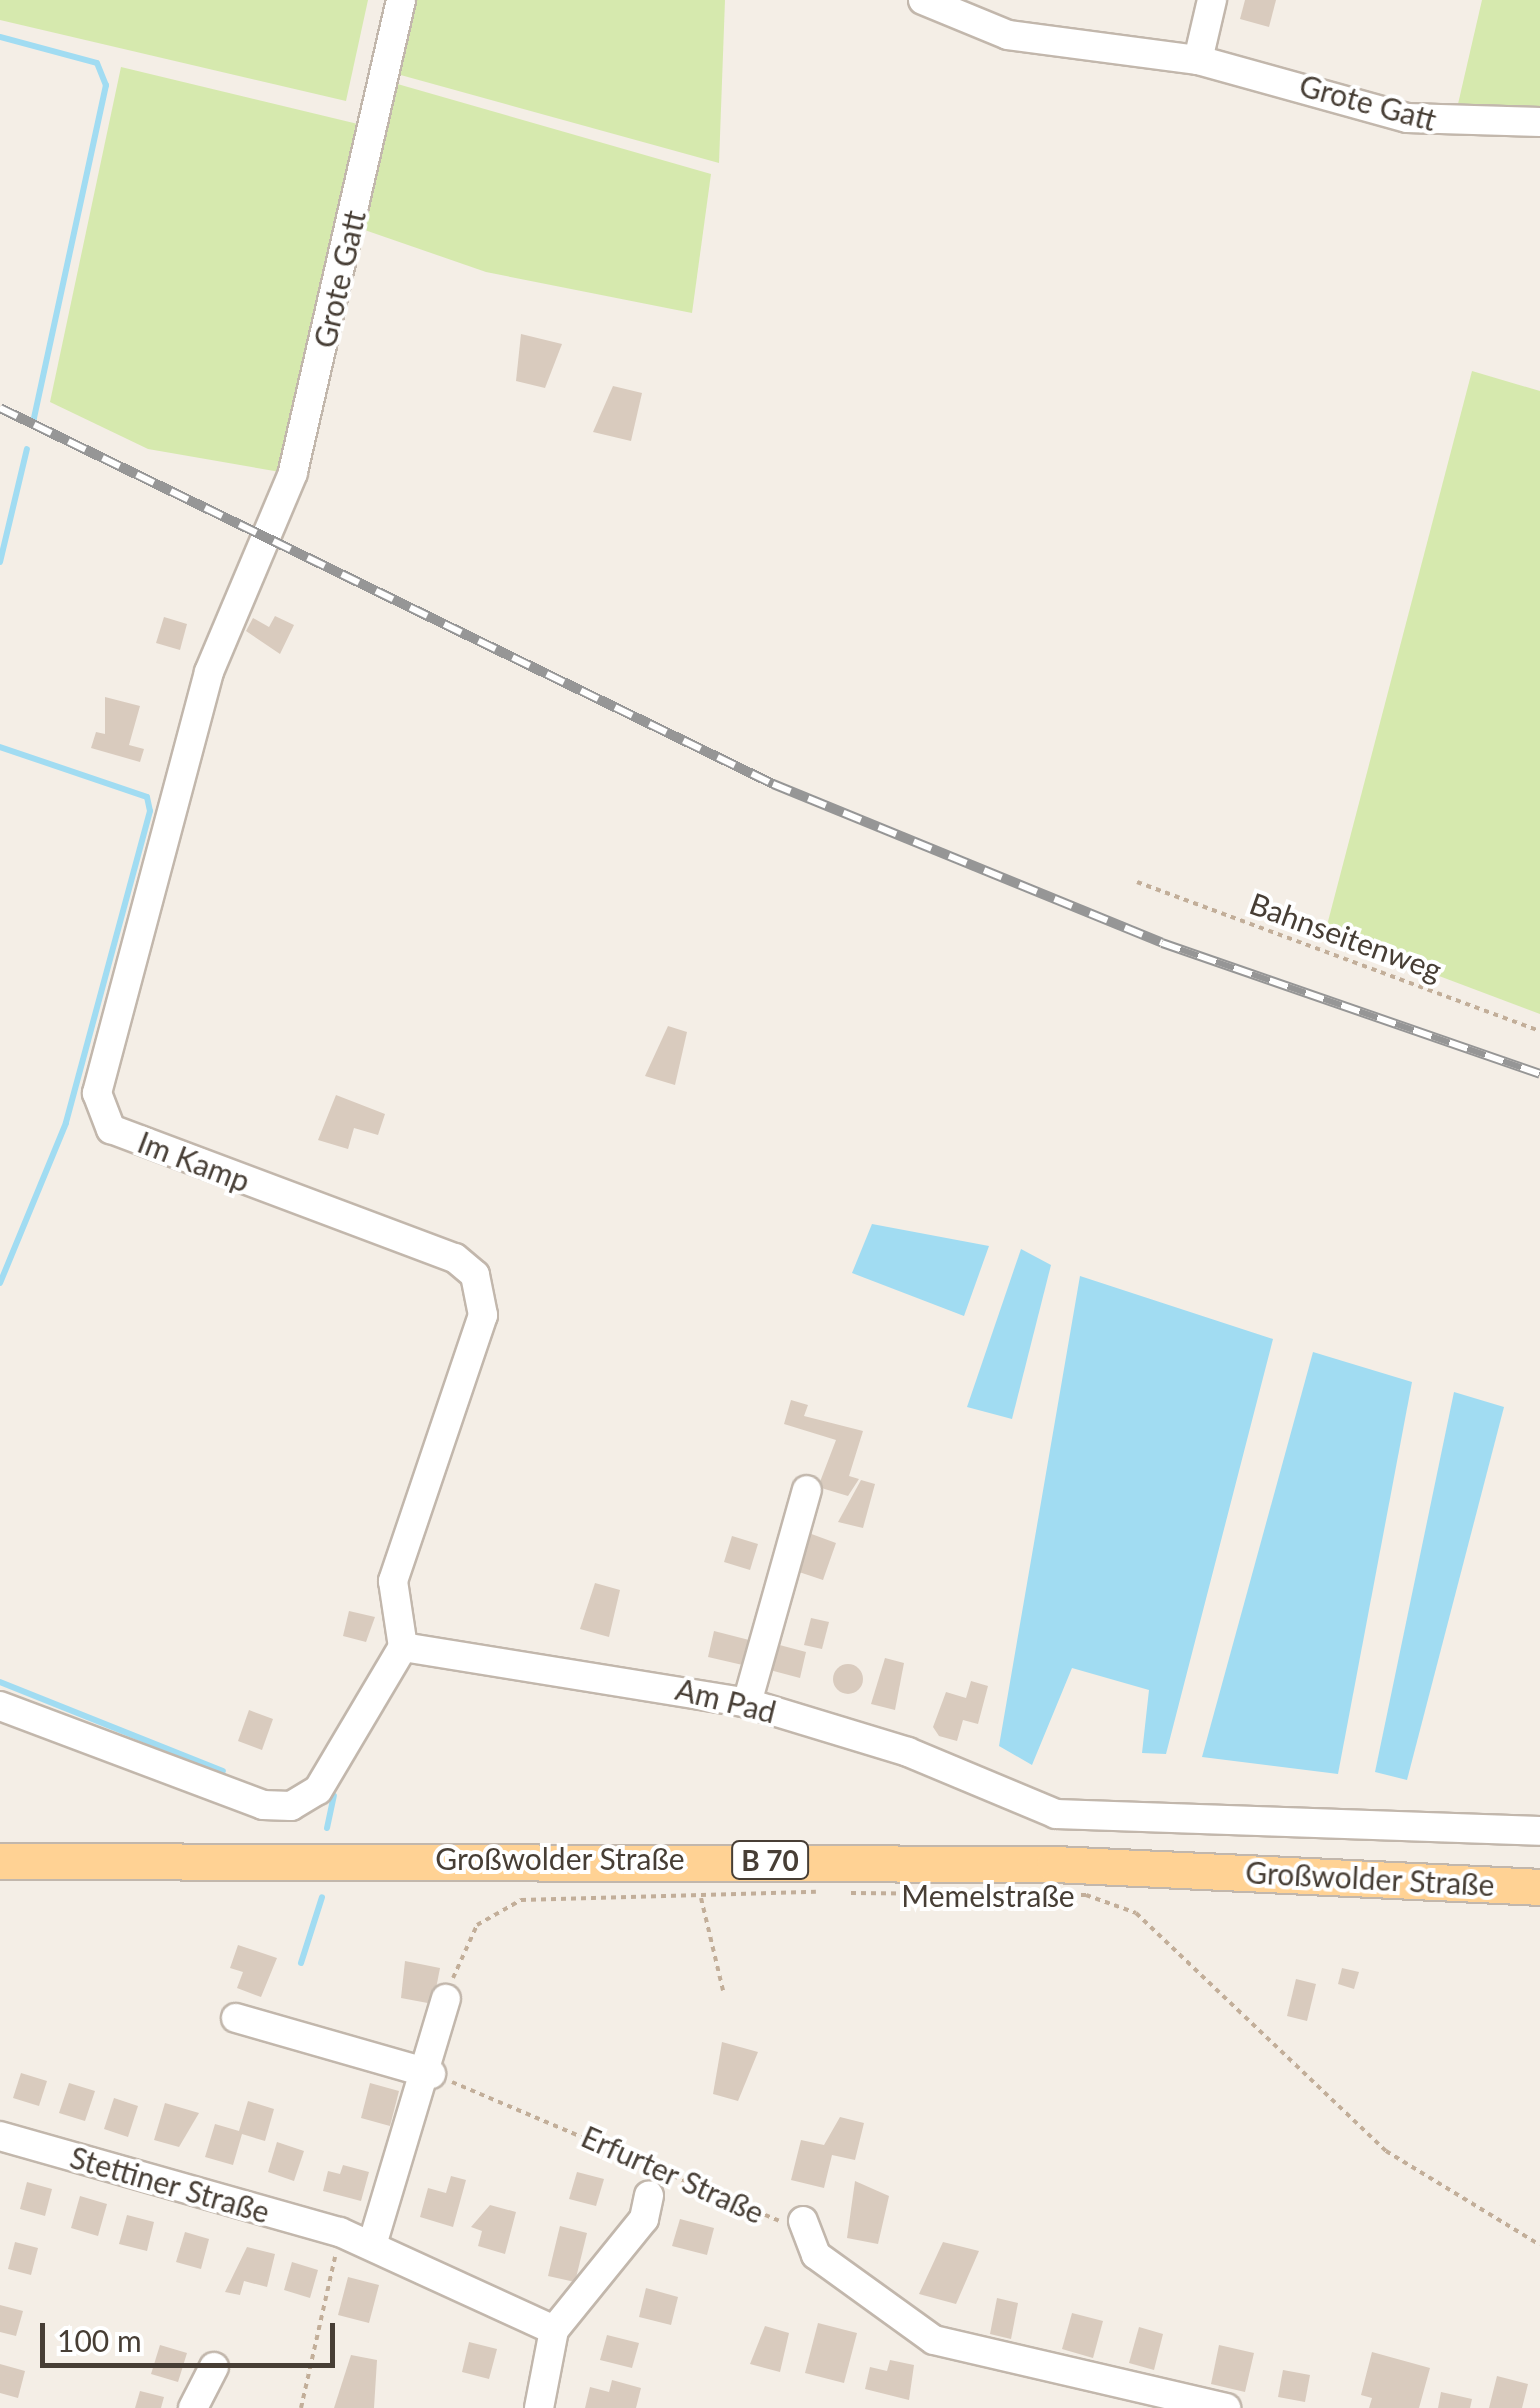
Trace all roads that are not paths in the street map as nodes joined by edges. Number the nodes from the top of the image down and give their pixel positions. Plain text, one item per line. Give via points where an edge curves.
1 (401, 0) edge
2 (922, 0) edge
3 (1212, 0) edge
4 (1198, 60) junction
5 (1540, 122) edge
6 (261, 553) joint
7 (808, 1490) dead end
8 (403, 1647) junction
9 (747, 1703) junction
10 (0, 1706) edge
11 (1540, 1831) edge
12 (0, 1861) edge
13 (1540, 1887) edge
14 (446, 2000) road end
15 (236, 2018) dead end
16 (430, 2074) junction
17 (0, 2137) edge
18 (649, 2196) dead end
19 (803, 2221) road end
20 (372, 2245) junction
21 (554, 2330) junction
22 (214, 2366) dead end
23 (192, 2408) edge
24 (539, 2408) edge
25 (1226, 2408) edge

1 - 6 street, Grote Gatt via 310,408
2 - 4 street, Grote Gatt via 1020,37
3 - 4 street
4 - 5 street, Grote Gatt via 1407,118
6 - 8 street, Im Kamp via 208,672 98,1109 111,1129 455,1258 475,1275 483,1315 393,1581
7 - 9 street
8 - 9 street, Am Pad
8 - 10 street via 318,1790 291,1806 263,1805
9 - 11 street, Am Pad via 908,1752 1056,1814
12 - 13 main road, Großwolder Straße / B 70 via 1054,1864
14 - 16 street
15 - 16 street
16 - 20 street
17 - 20 street, Stettiner Straße
18 - 21 street via 644,2219
19 - 25 street, Erfurter Straße via 816,2255 934,2340
20 - 21 street, Stettiner Straße
21 - 24 street
22 - 23 street

